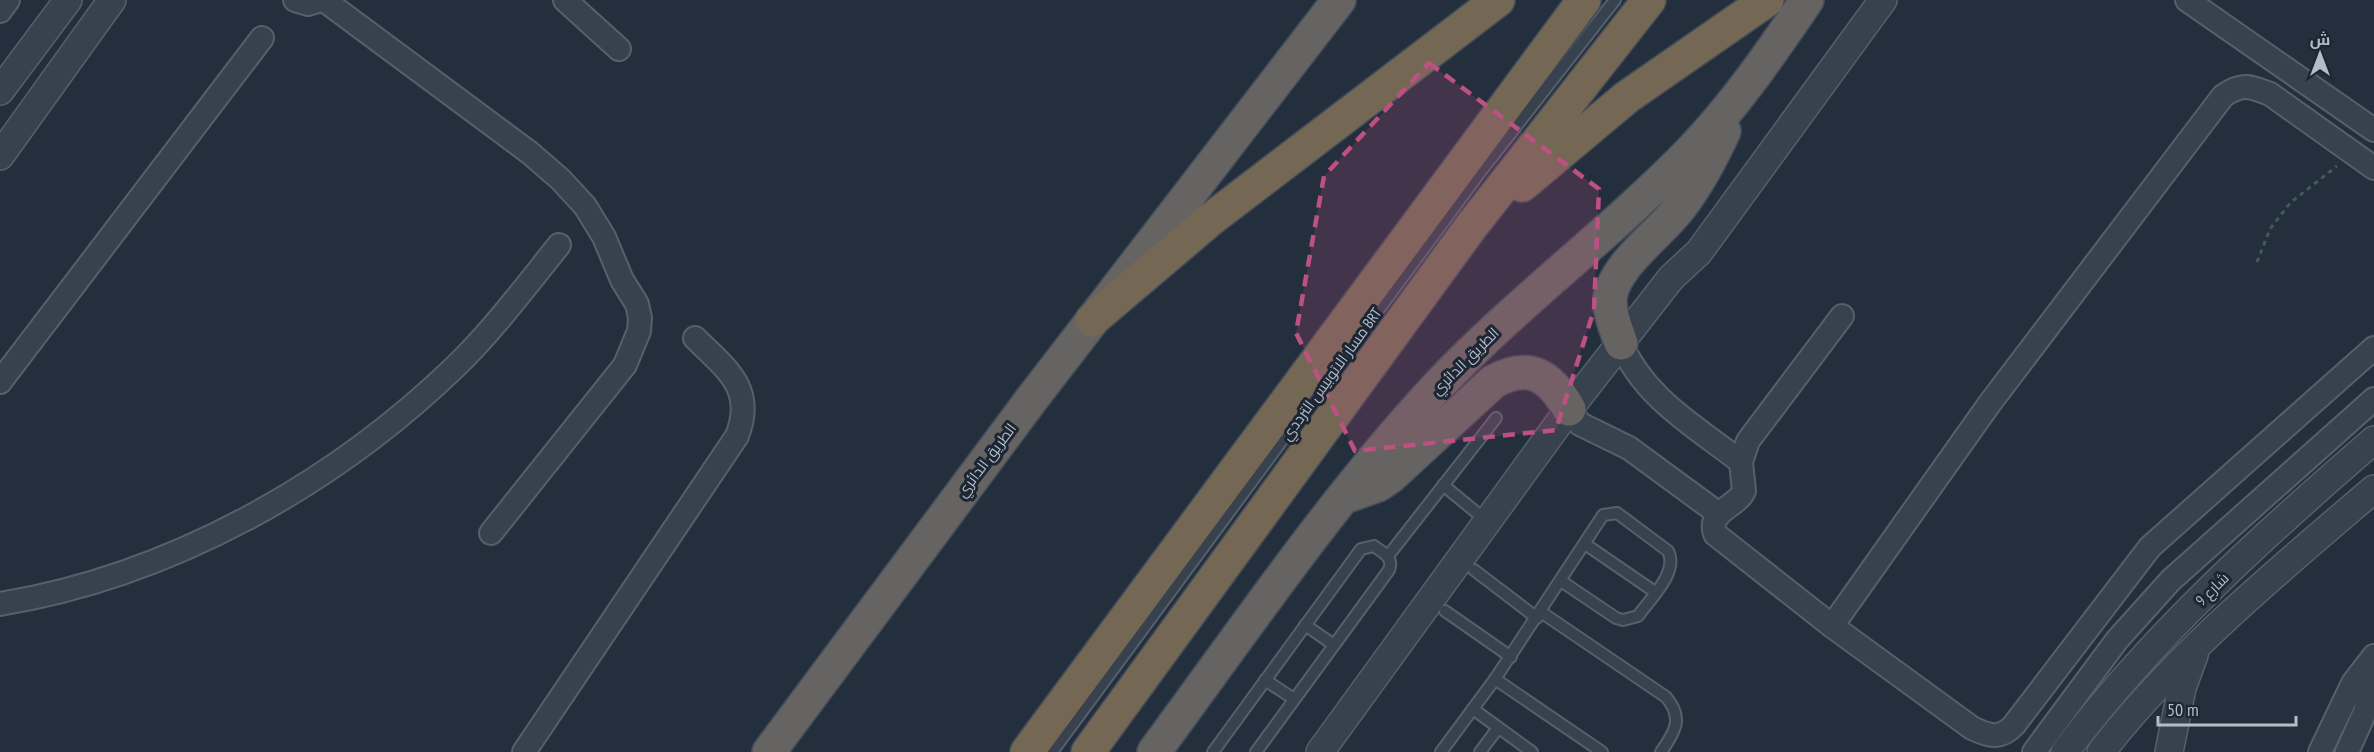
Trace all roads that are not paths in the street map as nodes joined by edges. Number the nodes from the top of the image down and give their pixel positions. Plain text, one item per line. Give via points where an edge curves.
1 (8, 0) edge
2 (68, 0) edge
3 (112, 0) edge
4 (295, 0) edge
5 (323, 0) edge
6 (565, 0) edge
7 (1339, 0) edge
8 (1498, 0) edge
9 (1584, 0) edge
10 (1615, 0) edge
11 (1649, 0) edge
12 (1767, 0) edge
13 (1807, 0) edge
14 (1883, 0) edge
15 (2187, 0) edge
16 (0, 11) edge
17 (262, 38) dead end
18 (619, 49) dead end
19 (0, 91) edge
20 (1741, 94) junction
21 (2374, 130) edge
22 (0, 156) edge
23 (2374, 168) edge
24 (1470, 228) junction
25 (559, 245) dead end
26 (1842, 316) dead end
27 (1092, 320) junction
28 (694, 338) dead end
29 (2374, 348) edge
30 (1624, 350) junction
31 (0, 382) edge
32 (2374, 399) edge
33 (1574, 417) junction
34 (1496, 418) dead end
35 (2374, 440) edge
36 (1741, 462) junction
37 (1443, 485) junction
38 (2374, 489) edge
39 (1342, 498) junction
40 (2294, 509) junction
41 (1719, 514) junction
42 (1488, 522) junction
43 (490, 533) dead end
44 (2319, 536) junction
45 (1585, 544) junction
46 (1388, 556) junction
47 (1474, 570) junction
48 (1561, 581) junction
49 (1655, 592) junction
50 (0, 604) edge
51 (1445, 611) junction
52 (1539, 615) junction
53 (1305, 625) junction
54 (1832, 626) junction
55 (2200, 642) junction
56 (1334, 645) junction
57 (2374, 656) edge
58 (1510, 657) junction
59 (2374, 670) edge
60 (1495, 679) junction
61 (1265, 680) junction
62 (1294, 699) junction
63 (1473, 709) junction
64 (1498, 728) junction
65 (1329, 751) edge
66 (1442, 751) edge
67 (524, 752) edge
68 (769, 752) edge
69 (1027, 752) edge
70 (1052, 752) edge
71 (1088, 752) edge
72 (1154, 752) edge
73 (1213, 752) edge
74 (1256, 752) edge
75 (1480, 752) edge
76 (1532, 752) edge
77 (1602, 752) edge
78 (1661, 752) edge
79 (2034, 752) edge
80 (2065, 752) edge
81 (2101, 752) edge
82 (2169, 752) edge
83 (2320, 752) edge
84 (2347, 752) edge

1 - 16 street
2 - 19 street
3 - 22 street
4 - 5 street via 308,4
5 - 43 street via 560,179 595,222 637,304 639,330 625,365
6 - 18 street
7 - 27 highway, الطريق الدائري
8 - 27 highway via 1211,219
9 - 69 highway
10 - 70 lane, مسار الاتوبيس الترددي BRT via 1478,175
11 - 24 highway
12 - 24 highway via 1627,97
13 - 20 highway, الطريق الدائري
14 - 30 street via 1699,252 1671,278
15 - 21 street
17 - 31 street
20 - 30 highway via 1714,153 1686,200 1614,285 1611,313
20 - 39 highway, الطريق الدائري via 1691,151 1522,303 1437,387
23 - 54 street via 2270,94 2251,87 2236,87 2223,96 1990,403
24 - 71 highway
25 - 50 street via 457,364 388,426 321,472 236,523 164,557 89,585
26 - 36 street via 1748,441
27 - 68 highway, الطريق الدائري
28 - 67 street via 729,372 741,392 743,415 737,436
29 - 54 street via 2150,547 2006,734 1996,736 1972,728
30 - 33 street
30 - 36 street via 1654,394
32 - 79 street via 2170,580 2117,640
33 - 39 highway via 1553,386 1539,376 1510,372 1493,382 1390,477
33 - 41 street via 1629,448
33 - 42 street
33 - 47 street
34 - 37 lane
35 - 40 street, شارع 9
36 - 41 street via 1744,491 1738,501
37 - 42 lane
37 - 46 lane
38 - 44 street, شارع 9
39 - 72 highway, الطريق الدائري
40 - 44 street
40 - 80 street, شارع 9 via 2153,647
41 - 54 street via 1713,524 1718,538
42 - 65 street
44 - 55 street, شارع 9
45 - 48 lane
45 - 49 lane
45 - 49 lane via 1603,515 1617,513 1671,557 1670,571
46 - 53 lane via 1374,546 1361,549
46 - 56 lane via 1389,570
47 - 51 street
47 - 52 lane
48 - 49 lane via 1623,620 1638,616
48 - 52 lane
51 - 58 lane
51 - 65 street
52 - 58 lane
52 - 78 lane via 1666,697 1674,706 1677,729
53 - 56 lane
53 - 61 lane
55 - 81 street, شارع 9 via 2128,717
55 - 82 street via 2182,687
56 - 62 lane
57 - 83 street via 2354,683
58 - 60 lane
59 - 84 street via 2365,712
60 - 63 lane
60 - 77 lane
61 - 62 lane
61 - 73 lane
62 - 74 lane
63 - 64 lane
63 - 66 lane
64 - 75 lane
64 - 76 lane

